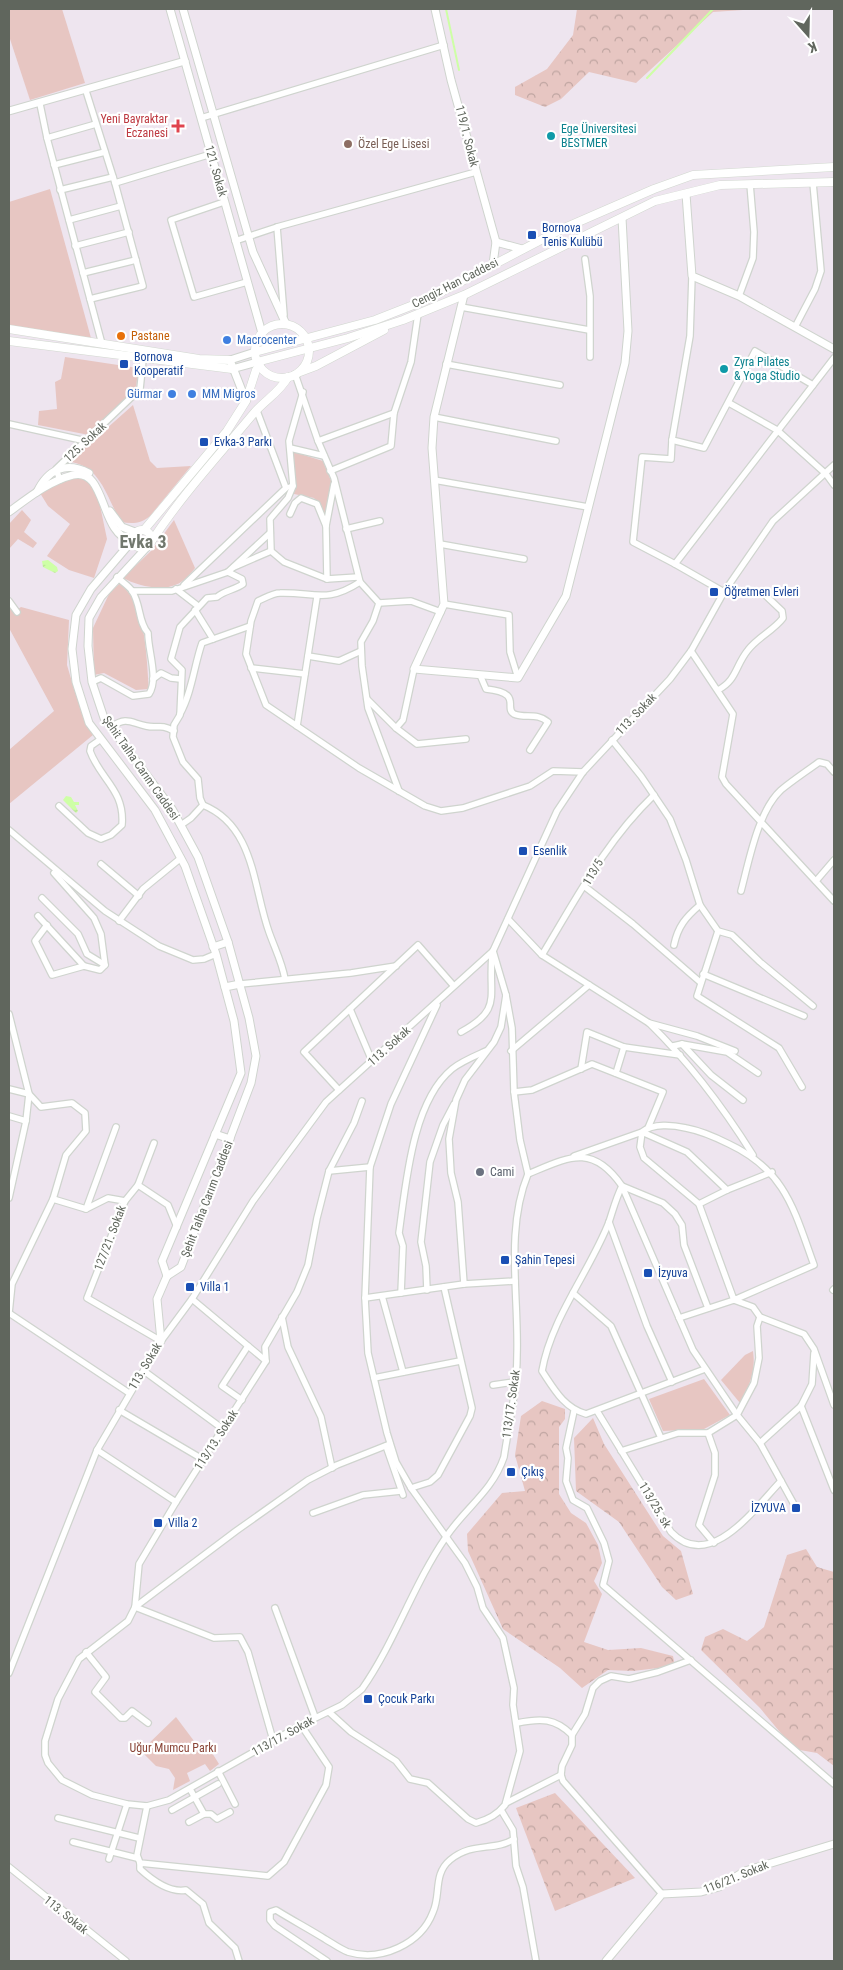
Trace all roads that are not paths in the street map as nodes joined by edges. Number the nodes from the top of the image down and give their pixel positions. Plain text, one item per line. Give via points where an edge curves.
1 (170, 9) edge
2 (183, 9) edge
3 (436, 9) edge
4 (444, 45) junction
5 (185, 61) junction
6 (86, 91) junction
7 (40, 104) junction
8 (9, 112) edge
9 (212, 113) junction
10 (201, 118) junction
11 (96, 124) junction
12 (47, 138) junction
13 (105, 152) junction
14 (211, 154) junction
15 (54, 165) junction
16 (834, 167) edge
17 (476, 172) junction
18 (114, 180) junction
19 (834, 182) edge
20 (813, 183) junction
21 (750, 184) junction
22 (60, 190) junction
23 (686, 194) junction
24 (224, 202) junction
25 (122, 206) junction
26 (622, 218) junction
27 (69, 220) junction
28 (277, 227) junction
29 (129, 232) junction
30 (248, 236) junction
31 (235, 241) junction
32 (496, 242) junction
33 (75, 246) junction
34 (522, 249) junction
35 (585, 259) dead end
36 (136, 260) junction
37 (493, 264) junction
38 (83, 273) junction
39 (692, 276) junction
40 (247, 282) junction
41 (464, 295) junction
42 (738, 296) junction
43 (90, 299) junction
44 (461, 307) junction
45 (418, 314) junction
46 (403, 320) junction
47 (285, 322) junction
48 (795, 328) junction
49 (9, 329) edge
50 (590, 330) junction
51 (262, 333) junction
52 (306, 339) junction
53 (9, 341) edge
54 (102, 344) junction
55 (309, 349) junction
56 (834, 349) edge
57 (255, 352) junction
58 (590, 357) dead end
59 (834, 358) edge
60 (143, 360) junction
61 (230, 360) junction
62 (259, 364) junction
63 (446, 364) junction
64 (232, 369) junction
65 (293, 374) junction
66 (813, 384) junction
67 (560, 385) dead end
68 (303, 392) junction
69 (246, 401) junction
70 (729, 403) junction
71 (257, 410) junction
72 (394, 414) junction
73 (434, 417) junction
74 (9, 424) edge
75 (778, 430) junction
76 (672, 440) junction
77 (86, 441) junction
78 (318, 441) junction
79 (556, 442) dead end
80 (290, 448) junction
81 (324, 456) junction
82 (834, 464) edge
83 (56, 469) junction
84 (330, 471) junction
85 (826, 474) junction
86 (60, 480) junction
87 (434, 480) junction
88 (335, 482) junction
89 (292, 486) junction
90 (834, 486) edge
91 (286, 488) junction
92 (37, 492) junction
93 (288, 498) junction
94 (295, 503) junction
95 (588, 507) junction
96 (9, 512) edge
97 (290, 514) dead end
98 (380, 521) dead end
99 (326, 526) junction
100 (346, 529) junction
101 (144, 530) junction
102 (135, 532) junction
103 (270, 533) junction
104 (132, 541) junction
105 (440, 544) junction
106 (149, 545) junction
107 (271, 551) junction
108 (524, 559) dead end
109 (675, 564) junction
110 (234, 567) junction
111 (228, 572) junction
112 (117, 577) junction
113 (326, 579) junction
114 (359, 579) junction
115 (184, 585) junction
116 (176, 589) junction
117 (132, 591) junction
118 (724, 592) junction
119 (764, 594) dead end
120 (317, 597) junction
121 (9, 601) edge
122 (379, 603) junction
123 (444, 604) junction
124 (197, 608) junction
125 (17, 612) dead end
126 (441, 612) junction
127 (76, 615) junction
128 (90, 618) junction
129 (250, 626) junction
130 (213, 639) junction
131 (691, 651) junction
132 (361, 652) junction
133 (308, 656) junction
134 (251, 668) junction
135 (414, 669) junction
136 (305, 674) junction
137 (480, 675) junction
138 (518, 678) junction
139 (153, 679) junction
140 (180, 679) junction
141 (92, 682) junction
142 (718, 690) junction
143 (367, 699) junction
144 (180, 715) junction
145 (297, 726) junction
146 (111, 727) junction
147 (396, 728) junction
148 (174, 731) junction
149 (101, 738) junction
150 (466, 739) dead end
151 (612, 740) junction
152 (530, 750) dead end
153 (583, 772) junction
154 (834, 772) edge
155 (400, 792) junction
156 (654, 795) junction
157 (203, 805) junction
158 (59, 806) dead end
159 (761, 822) junction
160 (181, 825) junction
161 (9, 830) edge
162 (181, 858) junction
163 (834, 860) edge
164 (45, 862) junction
165 (102, 864) dead end
166 (816, 881) junction
167 (584, 886) junction
168 (741, 891) dead end
169 (139, 896) junction
170 (42, 898) dead end
171 (834, 901) edge
172 (700, 905) junction
173 (38, 916) dead end
174 (508, 919) junction
175 (119, 922) junction
176 (47, 925) junction
177 (718, 931) junction
178 (229, 945) junction
179 (674, 945) dead end
180 (215, 950) junction
181 (493, 951) junction
182 (542, 955) junction
183 (105, 965) junction
184 (84, 966) junction
185 (396, 966) junction
186 (703, 974) junction
187 (285, 979) junction
188 (700, 982) junction
189 (240, 984) junction
190 (454, 985) junction
191 (589, 985) junction
192 (225, 987) junction
193 (506, 995) junction
194 (439, 1001) junction
195 (813, 1006) dead end
196 (350, 1010) junction
197 (9, 1014) edge
198 (804, 1016) dead end
199 (649, 1023) junction
200 (461, 1032) dead end
201 (682, 1044) junction
202 (673, 1046) junction
203 (624, 1047) junction
204 (486, 1051) junction
205 (511, 1051) junction
206 (735, 1051) dead end
207 (680, 1056) junction
208 (372, 1061) junction
209 (581, 1069) junction
210 (758, 1072) dead end
211 (616, 1073) junction
212 (802, 1087) dead end
213 (9, 1089) edge
214 (339, 1090) junction
215 (514, 1092) junction
216 (29, 1094) junction
217 (456, 1100) junction
218 (743, 1100) dead end
219 (362, 1101) dead end
220 (9, 1116) edge
221 (26, 1121) junction
222 (116, 1127) dead end
223 (648, 1128) junction
224 (642, 1132) junction
225 (215, 1134) junction
226 (230, 1140) junction
227 (154, 1143) dead end
228 (571, 1156) junction
229 (756, 1159) junction
230 (370, 1167) junction
231 (329, 1171) junction
232 (772, 1172) junction
233 (528, 1174) junction
234 (138, 1185) junction
235 (622, 1186) junction
236 (727, 1190) junction
237 (9, 1198) edge
238 (53, 1199) junction
239 (125, 1201) junction
240 (699, 1204) junction
241 (86, 1208) junction
242 (609, 1222) junction
243 (177, 1226) junction
244 (167, 1276) junction
245 (515, 1281) junction
246 (464, 1284) junction
247 (444, 1287) junction
248 (427, 1290) junction
249 (401, 1293) junction
250 (573, 1293) junction
251 (382, 1296) junction
252 (192, 1298) junction
253 (365, 1298) junction
254 (734, 1300) junction
255 (708, 1308) junction
256 (9, 1313) edge
257 (282, 1317) junction
258 (760, 1317) junction
259 (679, 1318) junction
260 (161, 1340) junction
261 (248, 1346) junction
262 (814, 1349) junction
263 (266, 1361) junction
264 (460, 1361) junction
265 (705, 1369) junction
266 (144, 1371) junction
267 (403, 1372) junction
268 (374, 1378) junction
269 (514, 1382) junction
270 (672, 1382) junction
271 (493, 1385) dead end
272 (129, 1393) junction
273 (641, 1394) junction
274 (242, 1400) junction
275 (834, 1405) edge
276 (801, 1406) junction
277 (119, 1410) junction
278 (574, 1411) junction
279 (597, 1411) junction
280 (737, 1415) junction
281 (223, 1429) junction
282 (708, 1433) junction
283 (661, 1438) junction
284 (760, 1443) junction
285 (388, 1445) junction
286 (97, 1450) junction
287 (621, 1451) junction
288 (204, 1460) junction
289 (332, 1468) junction
290 (780, 1481) junction
291 (411, 1488) junction
292 (834, 1490) edge
293 (176, 1502) junction
294 (796, 1508) dead end
295 (313, 1513) dead end
296 (446, 1536) junction
297 (714, 1543) junction
298 (135, 1607) junction
299 (275, 1608) dead end
300 (86, 1652) junction
301 (691, 1660) junction
302 (9, 1673) edge
303 (329, 1712) junction
304 (315, 1717) junction
305 (517, 1722) junction
306 (148, 1723) dead end
307 (300, 1725) junction
308 (572, 1735) junction
309 (273, 1740) junction
310 (218, 1771) junction
311 (561, 1774) junction
312 (218, 1784) dead end
313 (834, 1784) edge
314 (190, 1789) junction
315 (195, 1797) junction
316 (506, 1802) junction
317 (127, 1804) junction
318 (235, 1804) dead end
319 (147, 1806) junction
320 (172, 1810) dead end
321 (501, 1810) junction
322 (230, 1812) dead end
323 (204, 1814) junction
324 (58, 1818) dead end
325 (189, 1822) dead end
326 (118, 1833) junction
327 (139, 1838) junction
328 (514, 1839) junction
329 (73, 1842) dead end
330 (834, 1844) edge
331 (112, 1852) junction
332 (109, 1859) dead end
333 (139, 1860) junction
334 (9, 1867) edge
335 (662, 1894) junction
336 (126, 1961) edge
337 (239, 1961) edge
338 (327, 1961) edge
339 (536, 1961) edge
340 (606, 1961) edge

1 - 5 street, 121. Sokak
2 - 9 street, 121. Sokak
3 - 4 street, 119/1. Sokak
4 - 9 street
4 - 17 street, 119/1. Sokak
5 - 6 street
5 - 10 street, 121. Sokak
6 - 7 street
6 - 11 street
7 - 8 street
7 - 12 street
9 - 10 street
9 - 30 street, 121. Sokak
10 - 14 street, 121. Sokak
11 - 12 street
11 - 13 street
12 - 15 street
13 - 15 street
13 - 18 street
14 - 18 street
14 - 24 street, 121. Sokak
15 - 22 street
16 - 34 main road, Cengiz Han Caddesi via 693,175 606,209
17 - 28 street
17 - 32 street, 119/1. Sokak
18 - 22 street
18 - 25 street
19 - 20 main road, Cengiz Han Caddesi
20 - 21 main road, Cengiz Han Caddesi
20 - 48 street via 821,271
21 - 23 main road, Cengiz Han Caddesi via 720,186
21 - 42 street via 753,258
22 - 27 street
23 - 26 main road, Cengiz Han Caddesi via 655,201
23 - 39 street
24 - 31 street, 121. Sokak
24 - 40 street via 171,220 194,297
25 - 27 street
25 - 29 street
26 - 41 main road, Cengiz Han Caddesi
26 - 95 street via 628,331 625,363
27 - 33 street
28 - 30 street
28 - 47 street
29 - 33 street
29 - 36 street
30 - 31 street
30 - 47 street, 121. Sokak via 252,252
31 - 40 street, 121. Sokak
32 - 34 street
32 - 37 street, 119/1. Sokak
33 - 38 street
34 - 37 main road, Cengiz Han Caddesi
35 - 50 street
36 - 38 street
36 - 43 street via 143,286
37 - 52 main road, Cengiz Han Caddesi via 426,300 375,320
38 - 43 street
39 - 42 street
39 - 76 street via 690,336
40 - 51 street, 121. Sokak
41 - 44 street
41 - 45 main road, Cengiz Han Caddesi
42 - 48 street
43 - 54 street
44 - 50 street
44 - 63 street
45 - 46 main road, Cengiz Han Caddesi
45 - 72 street via 411,362
46 - 55 main road, Cengiz Han Caddesi
46 - 65 main road via 316,366
47 - 51 main road
47 - 52 main road, 121. Sokak
48 - 56 street
49 - 54 main road, Cengiz Han Caddesi
50 - 58 street
51 - 57 main road
52 - 55 main road
52 - 57 main road, Cengiz Han Caddesi
53 - 60 main road, Cengiz Han Caddesi
54 - 61 main road, Cengiz Han Caddesi via 199,359
55 - 62 main road, Cengiz Han Caddesi
55 - 65 main road via 306,362
57 - 61 street, Cengiz Han Caddesi
57 - 62 main road
59 - 66 street
60 - 64 main road, Cengiz Han Caddesi
60 - 77 street, 125. Sokak via 140,389
61 - 64 street
62 - 64 street, Cengiz Han Caddesi
62 - 65 main road via 273,376
62 - 69 main road
63 - 67 street
63 - 73 street
64 - 69 street
65 - 68 street
65 - 71 main road, Şehit Talha Carım Caddesi
66 - 70 street via 755,351
66 - 75 street
68 - 78 street
68 - 80 street via 289,441
69 - 101 main road via 227,431
70 - 75 street
70 - 76 street via 704,448
71 - 91 street
71 - 106 main road, Şehit Talha Carım Caddesi
72 - 78 street
72 - 84 street via 391,446
73 - 79 street
73 - 87 street
74 - 77 street
75 - 85 street
75 - 109 street
76 - 109 street via 671,458 642,457 633,542
77 - 83 street, 125. Sokak
78 - 81 street
80 - 81 street
80 - 89 street
81 - 84 street
82 - 85 street, 113. Sokak
83 - 86 street
83 - 92 street, 125. Sokak via 43,480
83 - 102 street via 68,466 90,474 116,521
84 - 88 street
85 - 90 street
85 - 118 street, 113. Sokak via 773,521
86 - 92 street
86 - 104 street via 82,474 92,480 114,529
87 - 95 street
87 - 105 street
88 - 99 street
88 - 100 street
89 - 91 street
89 - 93 street
91 - 115 street
92 - 96 street, 125. Sokak
93 - 94 street
93 - 103 street via 270,519
94 - 97 street
94 - 99 street via 301,498 317,504
95 - 138 street via 566,596
98 - 100 street
99 - 113 street
100 - 114 street
101 - 102 main road
101 - 106 main road via 151,536
102 - 104 main road
103 - 107 street
103 - 110 street
104 - 106 main road via 138,548
104 - 127 street, Şehit Talha Carım Caddesi via 91,589
105 - 108 street
105 - 123 street
106 - 112 street, Şehit Talha Carım Caddesi
107 - 110 street
107 - 113 street via 284,562
109 - 118 street
110 - 111 street
111 - 115 street
111 - 124 street via 242,579 243,584 218,597 207,598
112 - 117 street
112 - 128 street, Şehit Talha Carım Caddesi
113 - 114 street
114 - 120 street via 345,591
114 - 122 street
115 - 116 street
116 - 117 street
116 - 124 street
117 - 139 street via 143,628 148,633
118 - 131 street, 113. Sokak
119 - 142 street via 782,610 783,618 747,651 730,684
120 - 129 street via 278,593 258,601
120 - 133 street
121 - 125 street
122 - 126 street via 411,601
122 - 132 street via 373,622 361,642
123 - 126 street
123 - 138 street via 509,615 510,652
124 - 130 street
124 - 140 street via 180,627 171,658 182,670
126 - 135 street
127 - 128 street
127 - 149 street, Şehit Talha Carım Caddesi via 72,649 76,682 89,723
128 - 141 street, Şehit Talha Carım Caddesi via 88,646
129 - 130 street
129 - 134 street via 246,654
130 - 144 street via 202,643 188,700
131 - 142 street
131 - 151 street, 113. Sokak via 670,679
132 - 133 street via 339,661
132 - 143 street
133 - 136 street
134 - 136 street
134 - 145 street via 266,704
135 - 137 street
135 - 147 street via 402,720
136 - 145 street
137 - 138 street
137 - 152 street via 486,689 505,692 509,696 511,711 515,714 542,716 548,722
139 - 140 street via 161,673
139 - 141 street via 154,687 149,694 133,696 101,678
140 - 144 street
141 - 146 street, Şehit Talha Carım Caddesi via 104,718
142 - 159 street via 733,714 722,777
143 - 147 street
143 - 155 street
144 - 148 street
145 - 155 street
146 - 148 street via 118,722 138,722 146,726 163,725
146 - 160 street, Şehit Talha Carım Caddesi
147 - 150 street via 417,744
148 - 157 street via 176,750 198,779
149 - 158 street via 90,751 113,787 123,811 122,825 101,839 88,833
149 - 162 street, Şehit Talha Carım Caddesi via 155,810
151 - 153 street, 113. Sokak
151 - 156 street
153 - 155 street via 553,771 514,793 464,808 441,811
153 - 174 street, 113. Sokak via 557,811
154 - 159 street via 827,764 819,762 780,791
156 - 167 street, 113/5 via 615,837
156 - 172 street via 677,834
157 - 160 street
157 - 187 street via 231,825 246,849
159 - 166 street
159 - 168 street
160 - 178 street, Şehit Talha Carım Caddesi via 198,857
161 - 164 street
162 - 169 street
162 - 180 street, Şehit Talha Carım Caddesi
163 - 166 street
164 - 175 street
164 - 183 street via 94,918 101,934
165 - 169 street
166 - 171 street
167 - 182 street, 113/5
167 - 188 street
169 - 175 street
170 - 183 street via 78,934 87,954
172 - 177 street
172 - 179 street via 684,918
173 - 176 street
174 - 181 street, 113. Sokak
174 - 182 street
175 - 180 street via 159,946 193,960 204,959
176 - 184 street
176 - 184 street via 36,941 52,975
177 - 186 street
177 - 195 street via 732,935
178 - 180 street
178 - 189 street, Şehit Talha Carım Caddesi
180 - 192 street, Şehit Talha Carım Caddesi
181 - 190 street, 113. Sokak
181 - 193 street
181 - 200 street via 489,1010
182 - 191 street
183 - 184 street via 100,970
185 - 187 street
185 - 190 street via 418,945
185 - 196 street
186 - 188 street
186 - 198 street
187 - 189 street
188 - 212 street via 697,996 779,1048
189 - 192 street
189 - 226 street, Şehit Talha Carım Caddesi via 256,1056 251,1083
190 - 194 street, 113. Sokak
191 - 199 street
191 - 205 street
192 - 225 street, Şehit Talha Carım Caddesi via 241,1073
193 - 204 street via 501,1026
193 - 205 street via 512,1028
194 - 208 street, 113. Sokak
194 - 230 street via 391,1104
196 - 208 street
196 - 214 street via 304,1052
197 - 216 street
199 - 202 street
199 - 206 street
201 - 202 street
201 - 210 street via 727,1052
201 - 218 street via 711,1075
202 - 207 street
203 - 207 street
203 - 209 street via 587,1032
203 - 211 street
204 - 217 street via 465,1080
204 - 249 street via 451,1070 435,1089 411,1148 399,1233 403,1246
205 - 215 street
207 - 229 street via 721,1106
208 - 214 street, 113. Sokak
209 - 211 street via 592,1064
209 - 215 street via 532,1090
211 - 223 street via 663,1092
213 - 216 street
214 - 252 street, 113. Sokak via 326,1102 253,1202
215 - 233 street
216 - 221 street
216 - 238 street via 41,1107 72,1102 85,1114 86,1131 66,1155
217 - 246 street via 450,1152 458,1202
217 - 248 street via 442,1126 430,1162 421,1242
219 - 231 street
220 - 221 street
221 - 237 street
222 - 241 street
223 - 224 street
223 - 229 street via 675,1126 703,1131
224 - 228 street
224 - 236 street via 687,1152
224 - 240 street via 640,1147 644,1158
225 - 226 street
225 - 243 street, Şehit Talha Carım Caddesi
226 - 244 street, Şehit Talha Carım Caddesi via 181,1267
227 - 234 street
228 - 233 street
228 - 235 street via 596,1160 612,1171
229 - 232 street
230 - 231 street
230 - 253 street
231 - 257 street via 308,1265
232 - 236 street
232 - 254 street via 794,1210 814,1265
233 - 245 street, 113/17. Sokak via 517,1222
234 - 239 street
234 - 243 street via 168,1206
235 - 242 street
235 - 255 street via 663,1203 675,1214 682,1225 684,1244
235 - 259 street
236 - 240 street
238 - 241 street
238 - 256 street via 12,1284
239 - 241 street, 127/21. Sokak via 108,1198
239 - 260 street, 127/21. Sokak via 88,1298
240 - 254 street
242 - 250 street
242 - 270 street via 647,1326
243 - 244 street, Şehit Talha Carım Caddesi via 162,1261
244 - 260 street via 157,1299
245 - 246 street
245 - 269 street, 113/17. Sokak via 518,1357
246 - 247 street
247 - 248 street
247 - 264 street
248 - 249 street
249 - 251 street
250 - 273 street via 611,1326
250 - 278 street via 544,1357 542,1371
251 - 253 street
251 - 267 street
252 - 260 street, 113. Sokak
252 - 261 street
253 - 268 street via 368,1353
254 - 255 street
254 - 258 street via 753,1307
255 - 259 street
256 - 272 street
257 - 263 street via 264,1347
257 - 289 street via 288,1347 321,1417
258 - 262 street via 804,1334
258 - 280 street via 757,1326 759,1358 754,1382
259 - 265 street
260 - 266 street, 113. Sokak
261 - 263 street
261 - 274 street via 222,1386
262 - 275 street
262 - 276 street via 812,1384
263 - 274 street, 113/13. Sokak
264 - 267 street
264 - 291 street via 472,1408 470,1416 438,1475 430,1482
265 - 270 street
265 - 280 street
266 - 272 street, 113. Sokak
266 - 281 street
267 - 268 street
268 - 285 street
269 - 271 street
269 - 296 street, 113/17. Sokak via 500,1468 482,1495
270 - 273 street
272 - 277 street, 113. Sokak
273 - 279 street
273 - 283 street
274 - 281 street, 113/13. Sokak
276 - 284 street
276 - 292 street
277 - 286 street, 113. Sokak
277 - 288 street
278 - 279 street via 586,1414
278 - 301 street via 566,1448 566,1481 573,1500 587,1508 604,1544 609,1561 603,1585
279 - 287 street, 113/25. sk
280 - 282 street
280 - 284 street
281 - 288 street, 113/13. Sokak
282 - 283 street via 678,1433
282 - 297 street via 715,1453 715,1474 699,1525
283 - 287 street
284 - 290 street
285 - 289 street
285 - 291 street
285 - 295 street via 402,1493 363,1495
286 - 293 street
286 - 302 street, 113. Sokak
287 - 297 street, 113/25. sk via 678,1540 699,1546
288 - 293 street, 113/13. Sokak
289 - 298 street via 308,1480
290 - 294 street
290 - 297 street via 746,1519
291 - 296 street
293 - 298 street, 113/13. Sokak via 140,1564
296 - 303 street, 113/17. Sokak via 370,1678 354,1698
296 - 305 street via 466,1563 483,1608 503,1638 514,1688
298 - 300 street via 128,1621
298 - 309 street via 214,1638 240,1637 248,1652
299 - 304 street
300 - 306 street via 106,1677 95,1692 121,1718 132,1711
300 - 317 street, 113/17. Sokak via 58,1699 45,1741 45,1755 48,1764 68,1784 92,1795
301 - 308 street via 629,1679 611,1676 600,1681 593,1688 585,1714
301 - 313 street
303 - 304 street, 113/17. Sokak
303 - 321 street via 351,1732 396,1761 410,1780 428,1783 468,1819 476,1823
304 - 307 street, 113/17. Sokak
305 - 308 street via 548,1720 561,1724
305 - 316 street via 520,1751
307 - 309 street, 113/17. Sokak
307 - 333 street via 330,1771 326,1785 276,1872 263,1877
308 - 311 street via 572,1745 564,1758
309 - 310 street, 113/17. Sokak
310 - 314 street, 113/17. Sokak
310 - 318 street
311 - 316 street
311 - 335 street via 563,1781
312 - 315 street
314 - 315 street
314 - 319 street, 113/17. Sokak via 169,1800
315 - 320 street
315 - 323 street
316 - 321 street
317 - 319 street, 113/17. Sokak
317 - 326 street
319 - 327 street
321 - 328 street via 513,1830
322 - 323 street via 217,1820 211,1814
323 - 325 street
324 - 326 street
326 - 327 street
326 - 331 street
327 - 333 street
328 - 338 street via 462,1852 450,1860 442,1868 434,1910 427,1925 412,1942 385,1952 348,1952 276,1910 270,1912 270,1920 275,1926
328 - 339 street via 516,1866 523,1886
329 - 331 street
330 - 335 street, 116/21. Sokak via 745,1871 719,1887 701,1892
331 - 332 street
331 - 333 street
333 - 337 street via 140,1869 155,1882 175,1891 186,1890 202,1904 209,1923 234,1948
334 - 336 street, 113. Sokak
335 - 340 street

